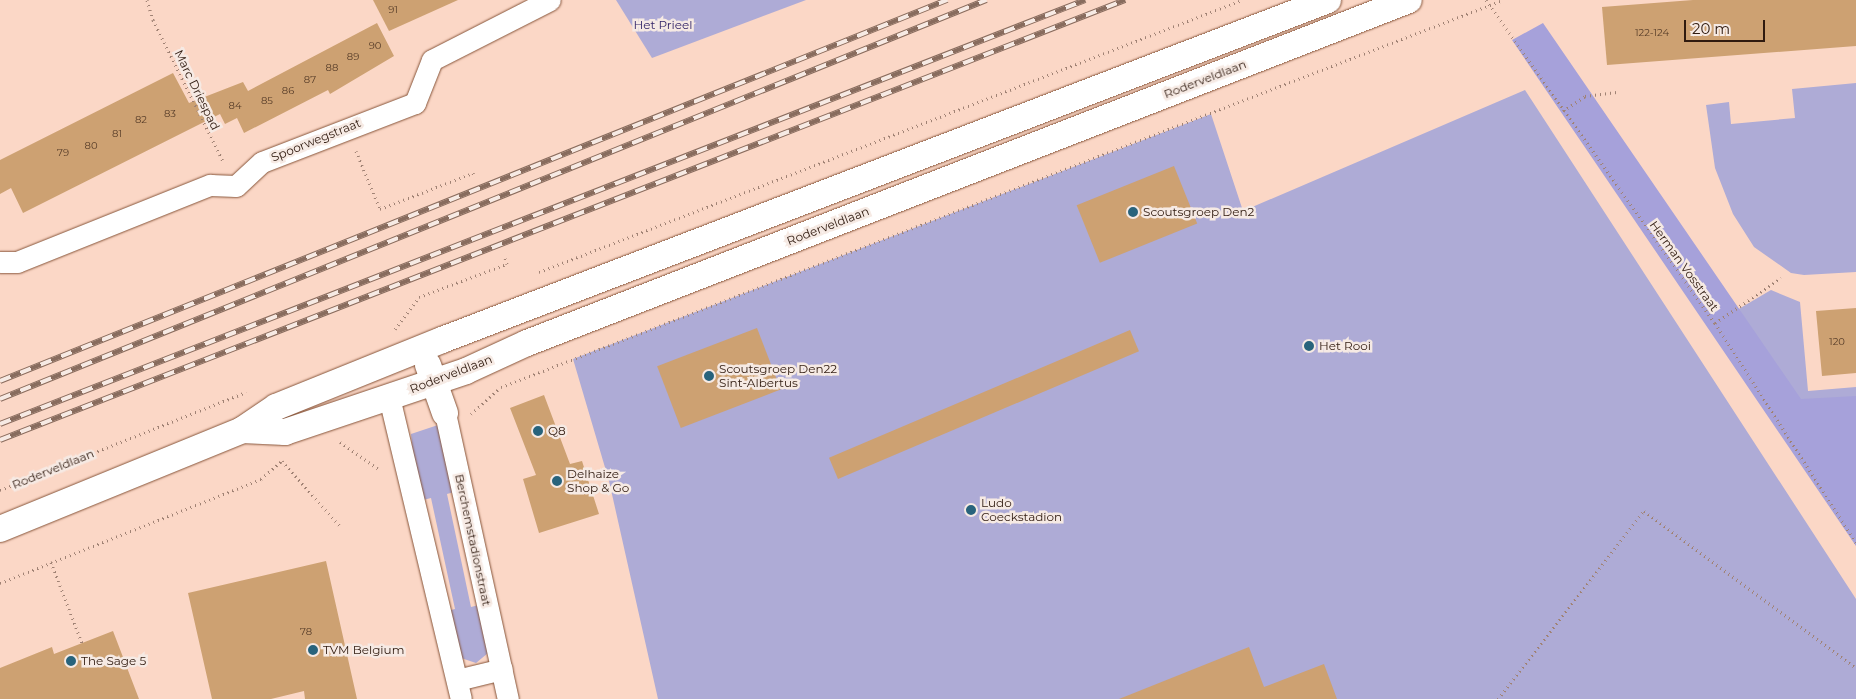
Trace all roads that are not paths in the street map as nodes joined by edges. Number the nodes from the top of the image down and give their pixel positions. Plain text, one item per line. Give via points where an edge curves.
1 (550, 0) edge
2 (1328, 0) edge
3 (1410, 0) edge
4 (0, 262) edge
5 (422, 347) junction
6 (380, 365) junction
7 (434, 382) junction
8 (389, 397) junction
9 (457, 415) joint
10 (242, 430) junction
11 (0, 529) edge
12 (502, 670) junction
13 (459, 690) edge
14 (508, 699) edge

1 - 4 street, Spoorwegstraat via 432,60 414,102 346,126 262,162 236,186 210,185 17,262
2 - 5 street, Roderveldlaan
3 - 7 street, Roderveldlaan
5 - 6 street, Roderveldlaan
5 - 7 street, Berchemstadionstraat
6 - 8 street
6 - 10 street, Roderveldlaan via 276,407
7 - 8 street, Roderveldlaan
7 - 9 street, Berchemstadionstraat
8 - 10 street, Roderveldlaan via 285,432
8 - 13 street
9 - 12 street, Berchemstadionstraat
10 - 11 street, Roderveldlaan
12 - 13 street
12 - 14 street, Berchemstadionstraat

